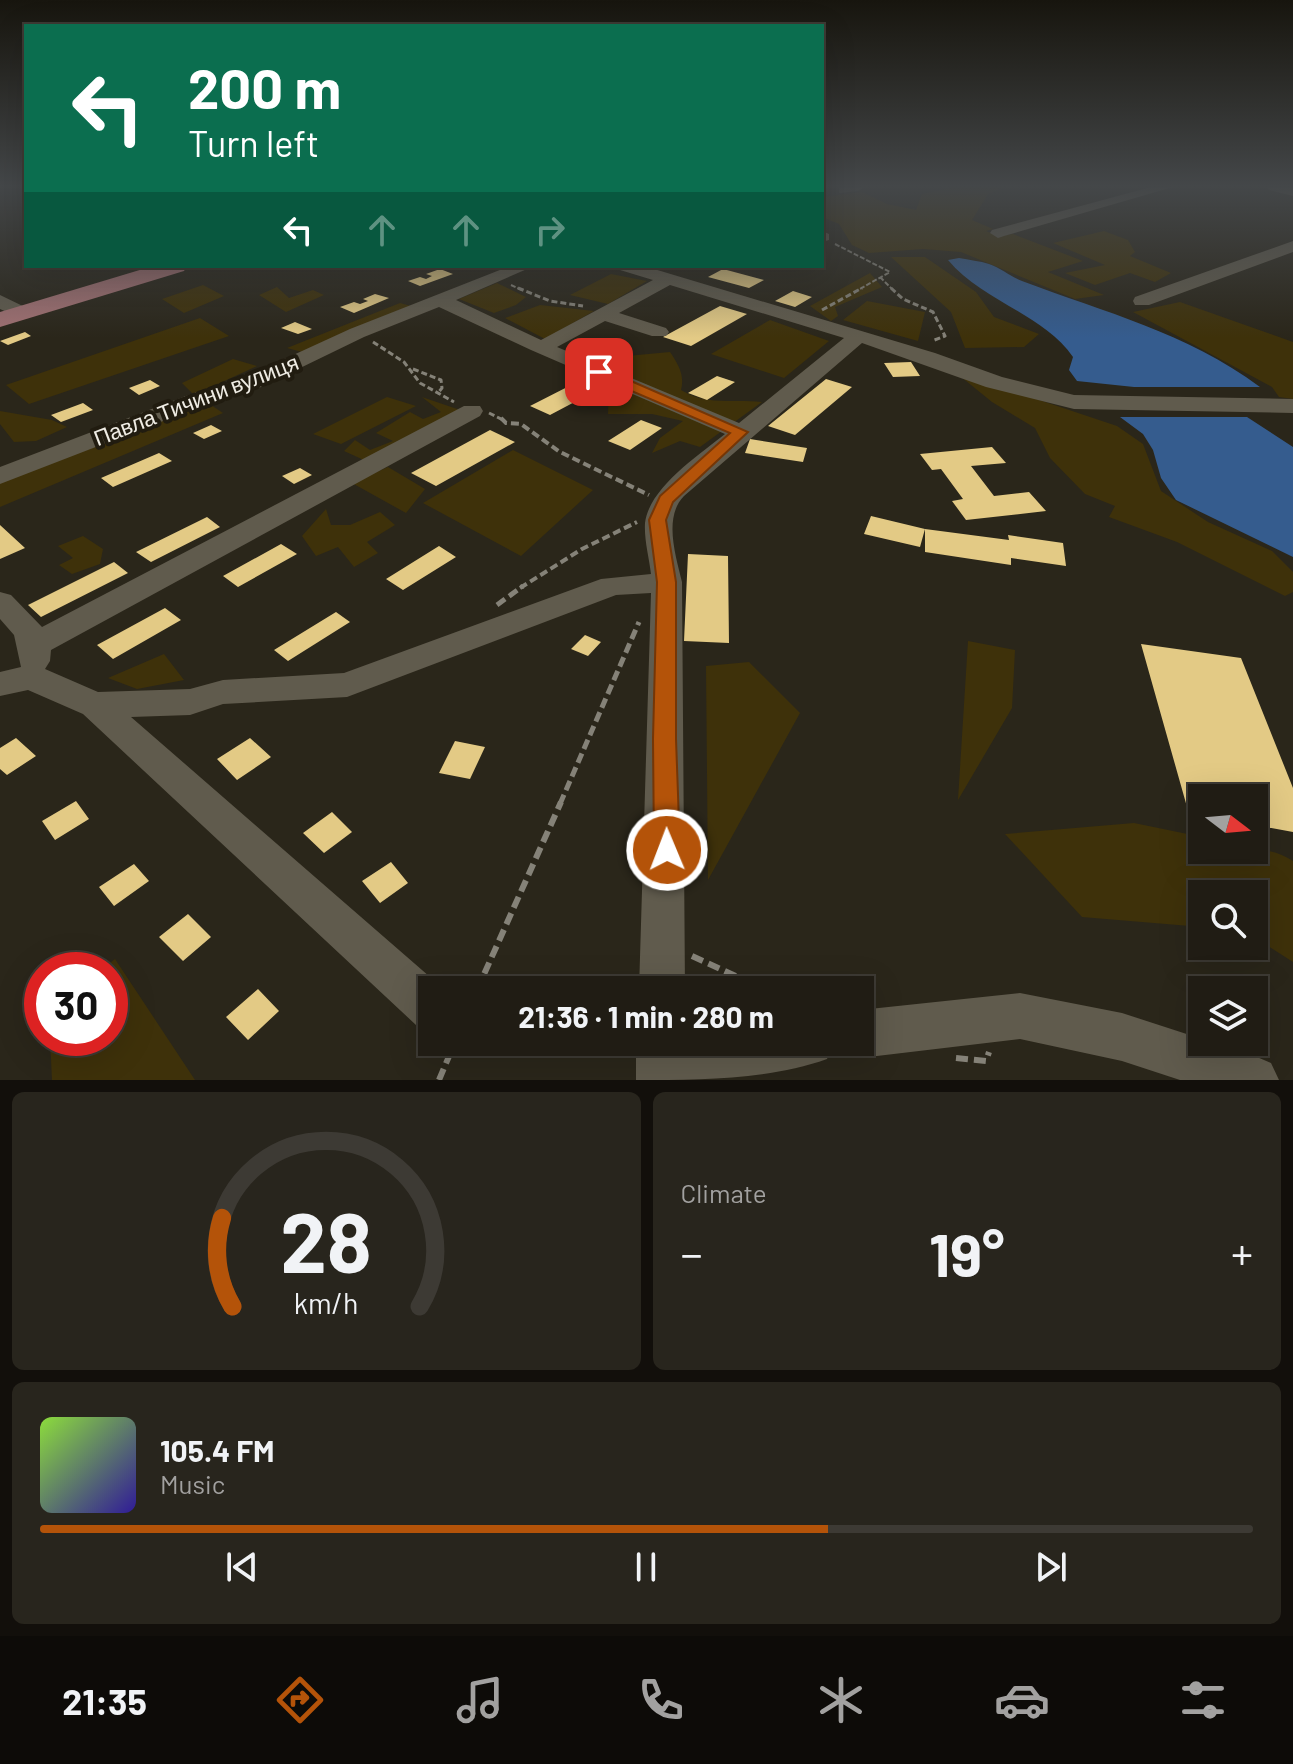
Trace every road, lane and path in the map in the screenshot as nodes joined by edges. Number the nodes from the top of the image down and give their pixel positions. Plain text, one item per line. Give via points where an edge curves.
1 (825, 237) edge
2 (1293, 246) edge
3 (169, 268) edge
4 (520, 268) edge
5 (632, 268) edge
6 (500, 277) junction
7 (880, 277) junction
8 (667, 279) junction
9 (440, 300) junction
10 (0, 301) edge
11 (1142, 301) dead end
12 (608, 311) junction
13 (11, 316) edge
14 (802, 320) junction
15 (659, 332) dead end
16 (357, 333) junction
17 (879, 343) junction
18 (542, 347) junction
19 (410, 368) junction
20 (437, 394) junction
21 (1293, 406) edge
22 (472, 411) junction
23 (740, 432) junction
24 (0, 476) edge
25 (662, 508) junction
26 (656, 583) junction
27 (0, 602) edge
28 (489, 611) dead end
29 (36, 644) junction
30 (16, 680) edge
31 (0, 693) edge
32 (95, 705) junction
33 (664, 945) junction
34 (483, 976) edge
35 (663, 976) edge
36 (734, 976) edge
37 (418, 996) edge
38 (874, 1032) edge
39 (449, 1056) edge
40 (660, 1056) edge
41 (719, 1056) edge
42 (439, 1080) edge
43 (661, 1080) edge
44 (680, 1080) edge
45 (1254, 1080) edge

1 - 7 path via 890,272
2 - 11 street
3 - 13 main road
4 - 6 street, Павла Тичини вулиця
5 - 8 street
6 - 9 street, Павла Тичини вулиця
6 - 12 path via 521,292
7 - 14 path
7 - 17 path via 903,299 933,312 945,336 922,345
8 - 12 street
8 - 14 street
9 - 16 street, Павла Тичини вулиця
9 - 18 street
10 - 13 street
12 - 15 street
12 - 18 street
14 - 17 street
16 - 19 path
16 - 24 street, Павла Тичини вулиця via 253,382
17 - 21 street via 994,382 1074,402
17 - 23 street via 833,360
18 - 23 street
19 - 20 path
19 - 20 path via 441,380
20 - 22 path
22 - 25 path via 521,424 560,452 639,488
22 - 29 street
23 - 25 street
25 - 26 street
25 - 28 path via 531,579
26 - 32 street via 612,586 347,685 223,692 190,702
26 - 33 street via 664,739
26 - 34 path
27 - 29 street via 29,629
29 - 30 street
30 - 31 street
30 - 32 street
32 - 37 street
33 - 35 street
33 - 36 path
38 - 45 street via 1020,1016 1122,1037
39 - 42 path
40 - 43 street
41 - 44 street

